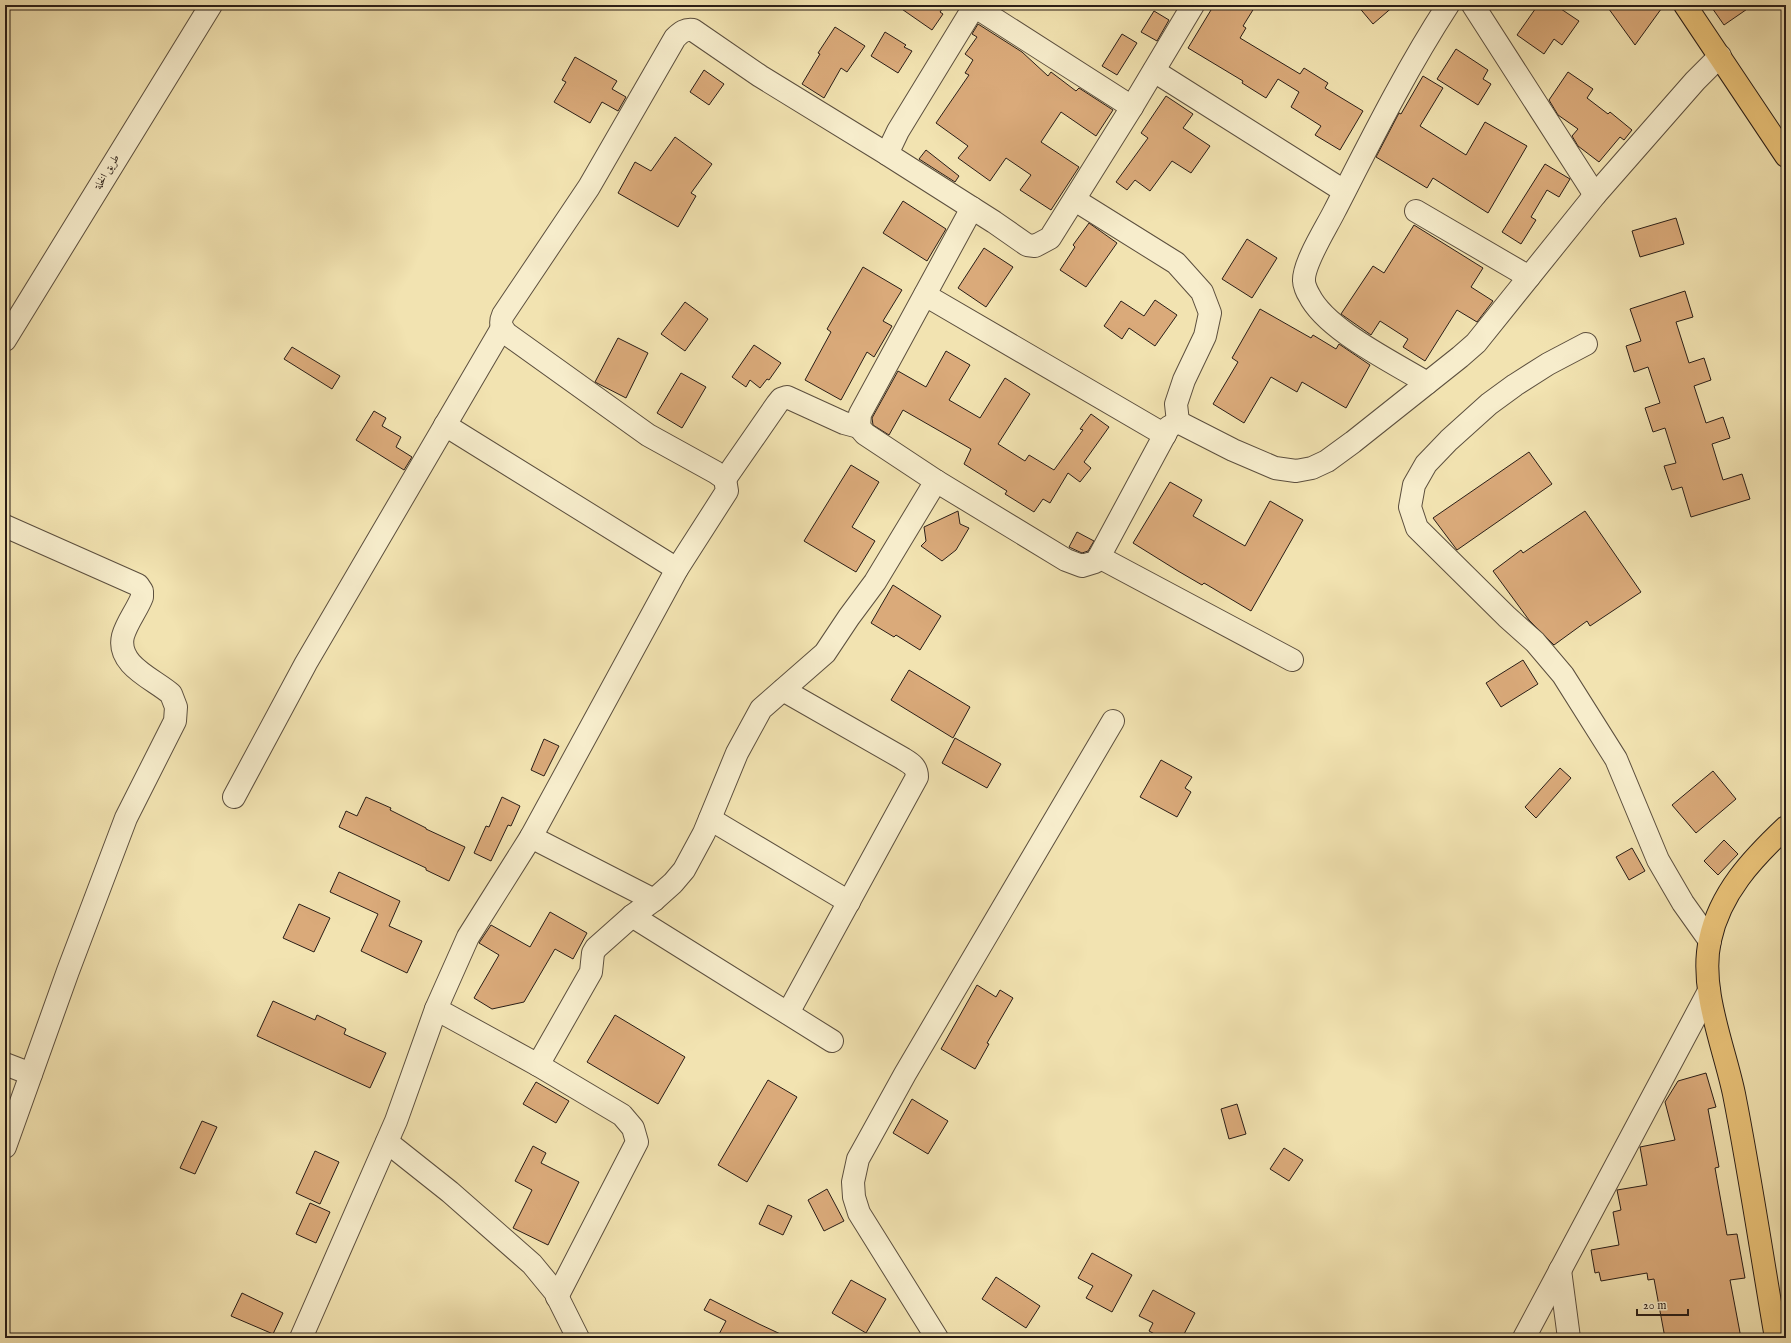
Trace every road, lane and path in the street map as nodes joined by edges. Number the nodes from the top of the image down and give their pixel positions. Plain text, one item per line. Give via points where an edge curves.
1 (211, 5) edge
2 (1193, 5) edge
3 (1448, 5) edge
4 (1473, 5) edge
5 (1685, 5) edge
6 (974, 6) edge
7 (1720, 56) junction
8 (1154, 71) junction
9 (1132, 107) junction
10 (887, 154) junction
11 (1786, 156) edge
12 (1344, 191) junction
13 (1595, 195) junction
14 (1075, 200) junction
15 (972, 208) junction
16 (1416, 211) dead end
17 (1529, 277) junction
18 (925, 295) junction
19 (502, 328) junction
20 (5, 340) edge
21 (1586, 344) dead end
22 (1426, 383) junction
23 (445, 425) junction
24 (859, 427) junction
25 (1172, 429) junction
26 (725, 479) junction
27 (936, 481) junction
28 (5, 526) edge
29 (1099, 557) junction
30 (678, 569) junction
31 (1292, 660) dead end
32 (783, 690) junction
33 (1114, 721) dead end
34 (234, 797) dead end
35 (710, 819) junction
36 (1786, 827) edge
37 (531, 837) junction
38 (654, 900) junction
39 (848, 902) junction
40 (632, 916) junction
41 (1710, 941) junction
42 (1709, 991) junction
43 (436, 1009) junction
44 (788, 1013) junction
45 (832, 1041) dead end
46 (5, 1064) edge
47 (538, 1065) junction
48 (31, 1074) junction
49 (387, 1142) junction
50 (5, 1147) edge
51 (1560, 1270) junction
52 (557, 1297) junction
53 (308, 1336) edge
54 (578, 1338) edge
55 (938, 1338) edge
56 (1524, 1338) edge
57 (1569, 1338) edge
58 (1776, 1338) edge

1 - 20 street, طريق الخلة
2 - 8 street
3 - 12 street via 1424,42
4 - 13 street
5 - 7 main road
6 - 9 street
6 - 10 street via 898,131
7 - 11 main road
7 - 13 street
8 - 9 street
8 - 12 street
9 - 14 street
10 - 15 street
10 - 19 street via 760,76 693,30 680,32 589,186 503,315 500,321
12 - 22 street via 1310,259 1304,280 1308,294 1321,314 1332,324
13 - 17 street
14 - 15 street via 1050,238 1035,246 1028,245
14 - 25 street via 1176,263 1202,292 1210,313 1205,336 1184,380 1176,404
15 - 18 street
16 - 17 street
17 - 22 street via 1476,343
18 - 24 street via 860,414
18 - 25 street
19 - 23 street
19 - 26 street via 575,384 648,435
21 - 41 street via 1515,385 1489,404 1449,440 1426,464 1414,485 1410,508 1416,528 1535,642 1563,675 1616,759 1658,860 1683,903
22 - 25 street via 1326,462 1296,471 1275,468
23 - 30 street
23 - 34 street via 306,663
24 - 26 street via 844,423 787,396 780,399
24 - 27 street via 865,434
25 - 29 street
26 - 30 street via 727,490
27 - 29 street via 1066,560 1082,566 1095,562
27 - 32 street via 875,582 825,653
28 - 48 street via 138,585 142,597 123,637 124,650 132,665 171,694 175,700 177,714 170,734 126,818
29 - 31 street
30 - 37 street
32 - 35 street via 761,709 749,730
32 - 39 street via 912,764 917,772 917,777
33 - 55 street via 905,1074 858,1159 853,1182 859,1213
35 - 38 street via 684,870
35 - 39 street
36 - 41 main road via 1749,863 1718,911
37 - 38 street
37 - 43 street via 468,937
38 - 40 street
39 - 44 street
40 - 44 street
40 - 47 street via 596,948 591,972
41 - 42 main road via 1707,966
42 - 51 street
42 - 58 main road via 1734,1094
43 - 47 street
43 - 49 street
44 - 45 street
46 - 48 street
47 - 52 street via 622,1115 633,1128 637,1142
48 - 50 street
49 - 52 street via 450,1192 532,1264
49 - 53 street
51 - 56 street
51 - 57 street
52 - 54 street

